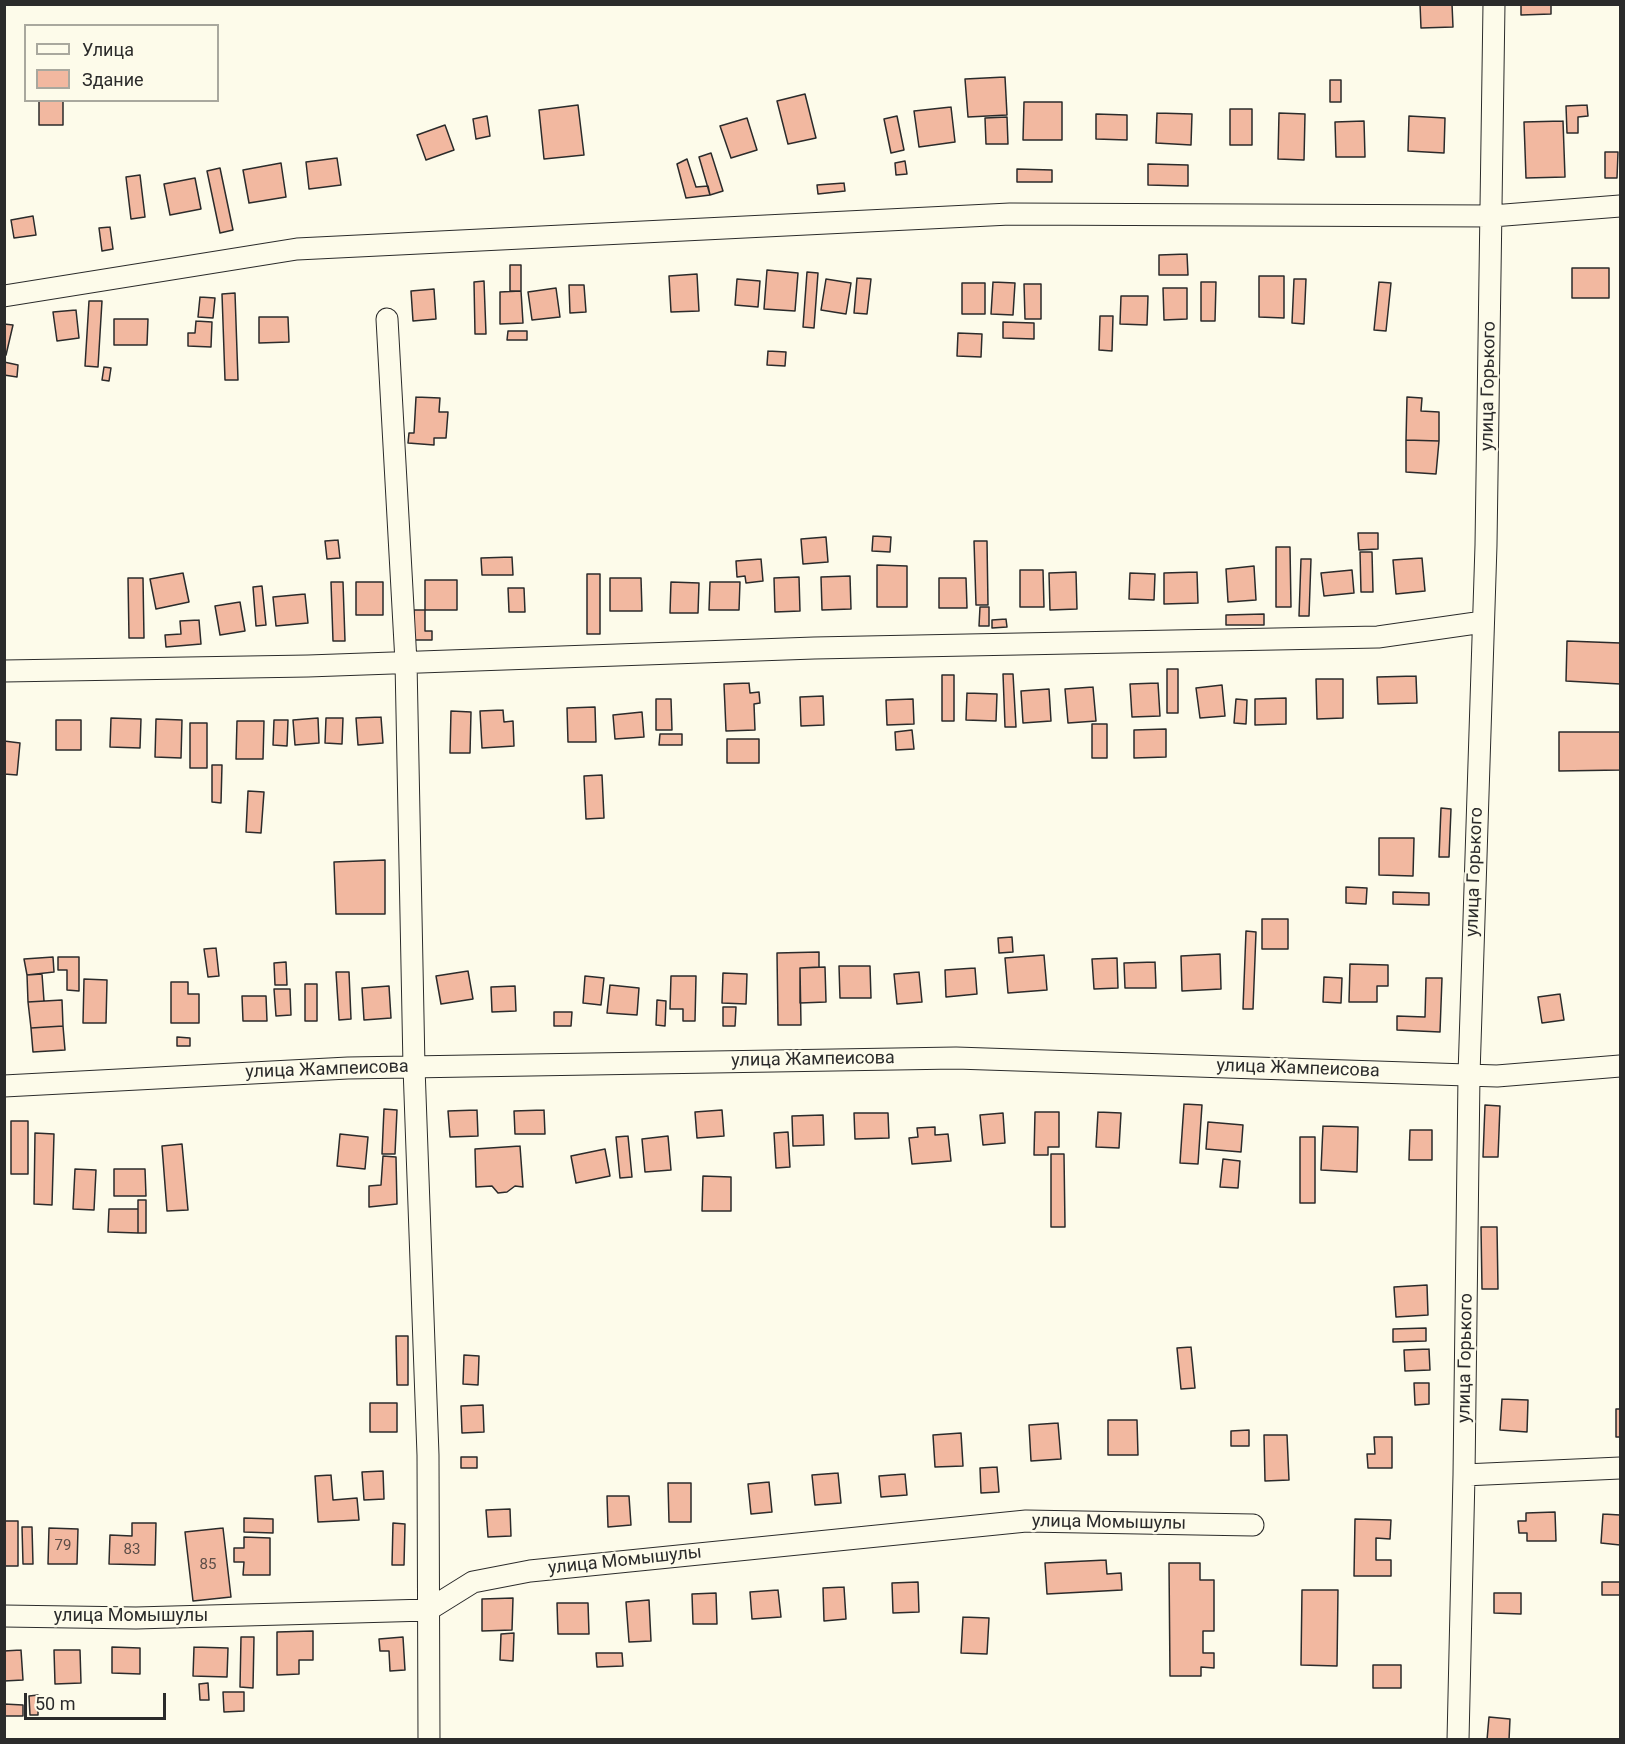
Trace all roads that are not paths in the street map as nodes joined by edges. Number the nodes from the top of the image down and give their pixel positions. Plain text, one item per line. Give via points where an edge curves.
1 (1494, 4) edge
2 (1620, 206) edge
3 (1492, 216) junction
4 (4, 296) edge
5 (387, 319) dead end
6 (1484, 622) junction
7 (406, 662) junction
8 (4, 671) edge
9 (1620, 1066) edge
10 (414, 1067) junction
11 (1469, 1075) junction
12 (4, 1086) edge
13 (1620, 1468) edge
14 (1464, 1475) junction
15 (1253, 1525) dead end
16 (428, 1610) junction
17 (4, 1616) edge
18 (429, 1740) edge
19 (1458, 1740) edge

1 - 3 street, улица Горького
2 - 3 street
3 - 4 street via 1010,214 297,249
3 - 6 street, улица Горького
5 - 7 street
6 - 7 street via 1378,637 814,648
6 - 11 street, улица Горького
7 - 8 street
7 - 10 street
9 - 11 street, улица Жампеисова
10 - 11 street, улица Жампеисова via 956,1058
10 - 12 street, улица Жампеисова
10 - 16 street via 428,1455
11 - 14 street, улица Горького
13 - 14 street
14 - 19 street, улица Горького
15 - 16 street, улица Момышулы via 1026,1521 530,1571 473,1582
16 - 17 street, улица Момышулы via 136,1618
16 - 18 street

